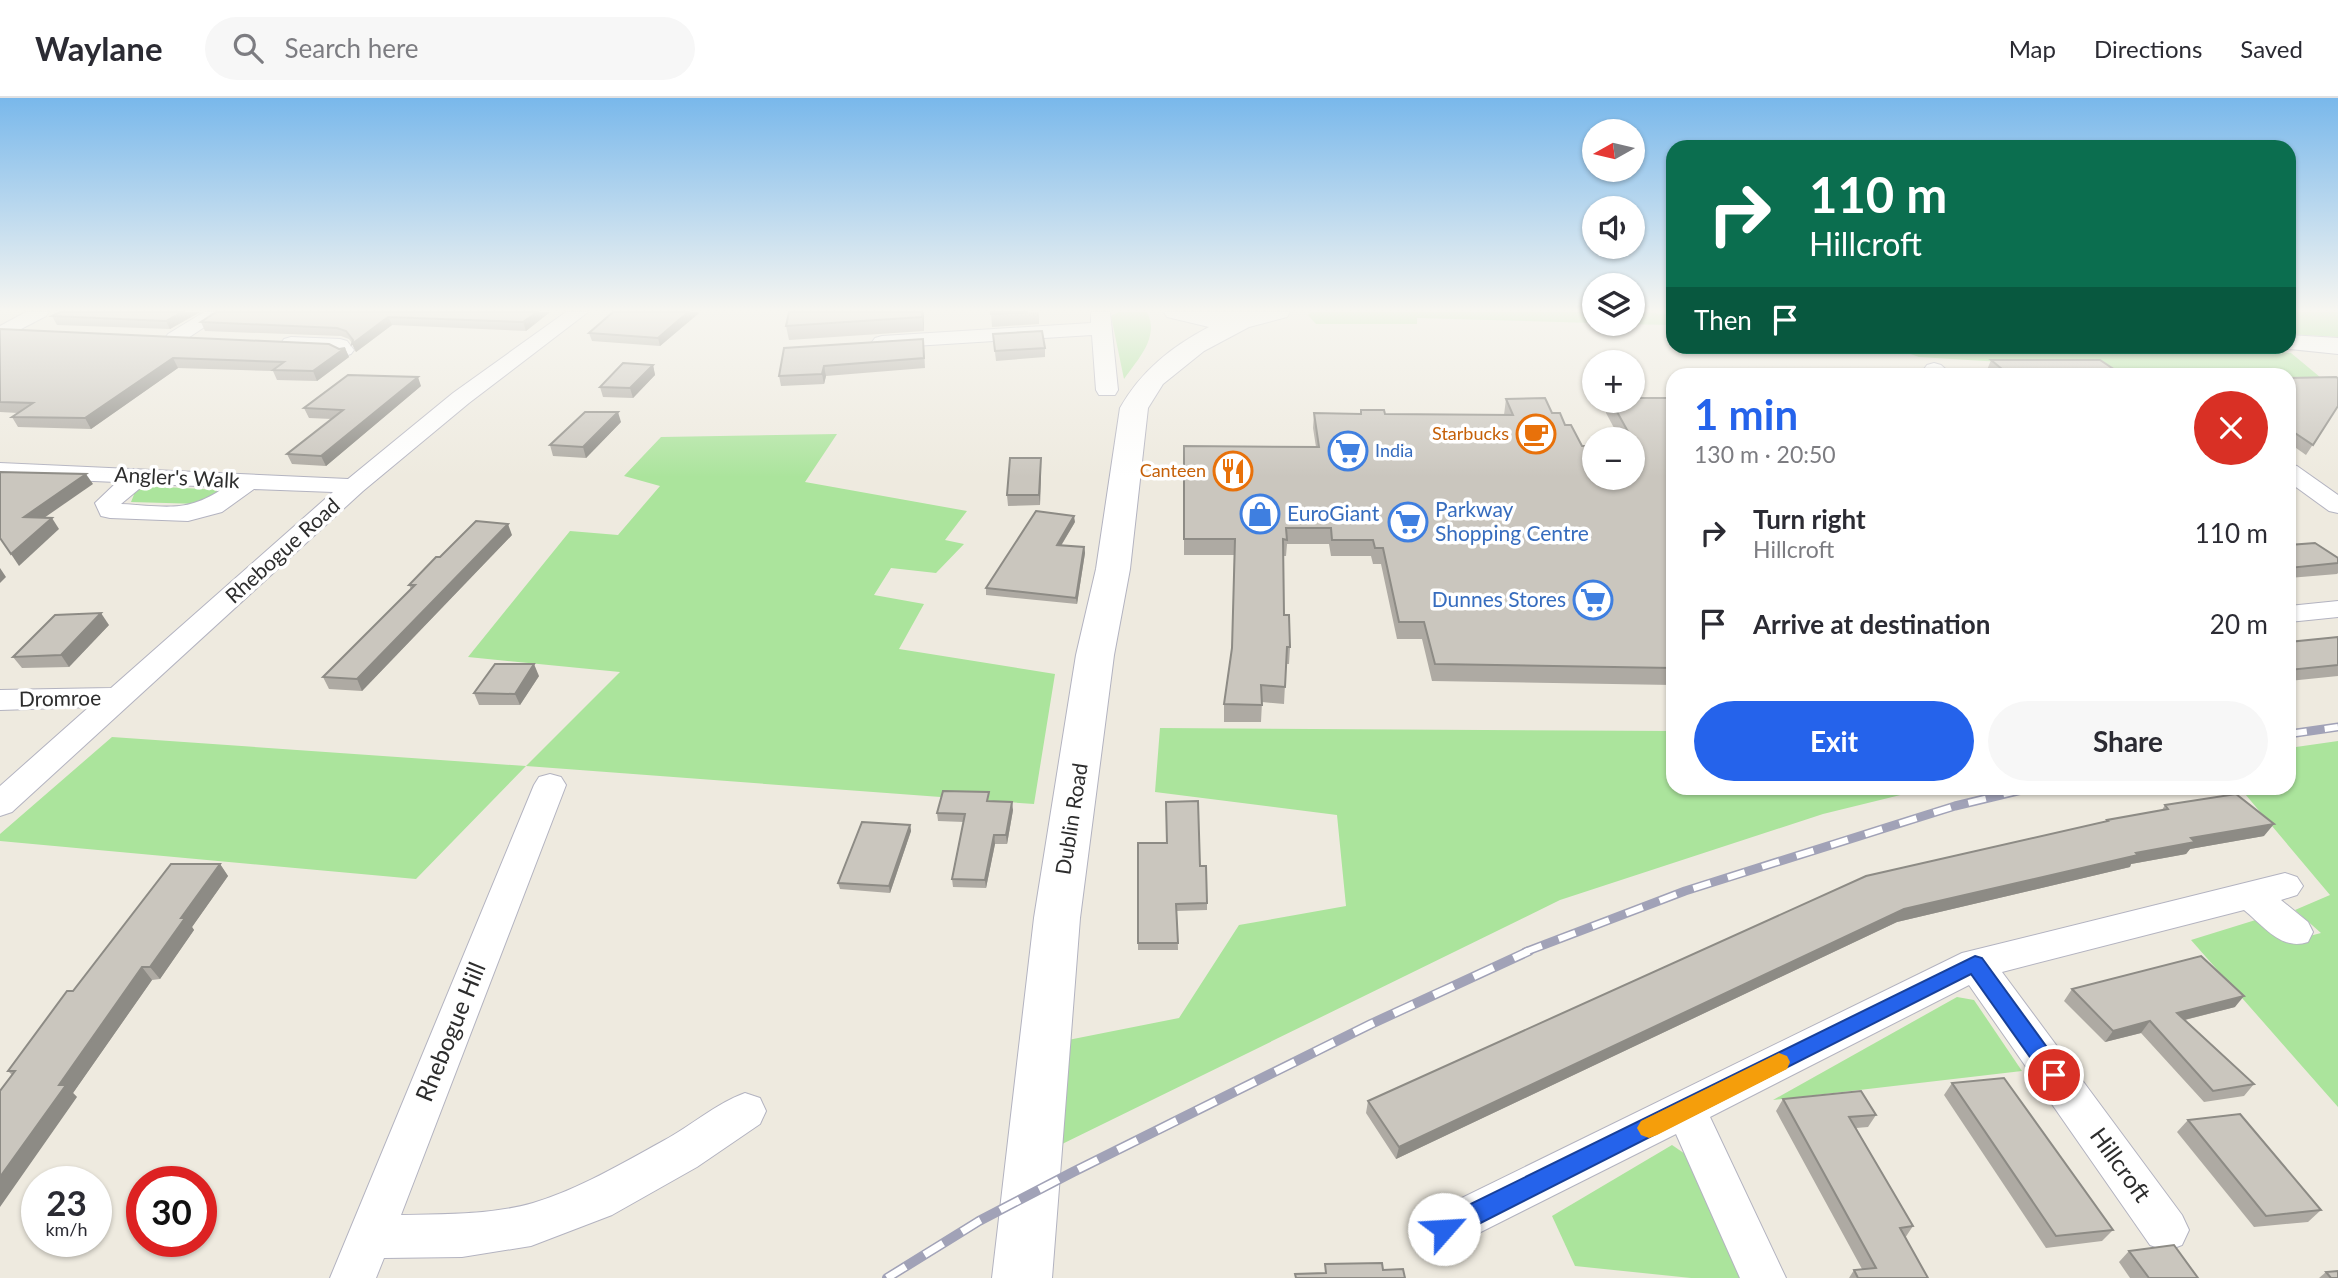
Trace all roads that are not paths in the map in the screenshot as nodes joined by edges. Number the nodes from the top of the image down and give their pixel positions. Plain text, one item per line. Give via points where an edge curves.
1 (503, 367) edge
2 (1105, 367) edge
3 (1158, 367) edge
4 (1163, 367) edge
5 (1159, 370) junction
6 (1107, 390) dead end
7 (0, 470) edge
8 (140, 476) junction
9 (2296, 476) edge
10 (249, 481) junction
11 (354, 486) junction
12 (2338, 506) edge
13 (2338, 609) edge
14 (2296, 613) edge
15 (120, 698) junction
16 (0, 700) edge
17 (550, 785) dead end
18 (0, 804) edge
19 (2295, 932) dead end
20 (1975, 964) junction
21 (1686, 1110) junction
22 (745, 1111) dead end
23 (1444, 1229) dead end
24 (2166, 1230) dead end
25 (369, 1237) junction
26 (353, 1278) edge
27 (1022, 1278) edge
28 (1763, 1278) edge

1 - 11 street, Rhebogue Road
2 - 6 street
3 - 5 main road
4 - 5 main road
5 - 27 main road, Dublin Road via 1143,387 1133,408 1113,569 1094,655 1051,966
7 - 8 street, Angler's Walk
8 - 10 street, Angler's Walk
8 - 10 street via 107,503 110,510 188,514 212,507
9 - 12 street
10 - 11 street, Angler's Walk
11 - 15 street, Rhebogue Road
13 - 14 street
15 - 16 street, Dromroe
15 - 18 street, Rhebogue Road
17 - 25 street, Rhebogue Hill
19 - 20 street via 2268,891
20 - 21 street
20 - 24 street, Hillcroft
21 - 23 street
21 - 28 street
22 - 25 street via 682,1153 596,1200 531,1225 461,1235
25 - 26 street, Rhebogue Hill

